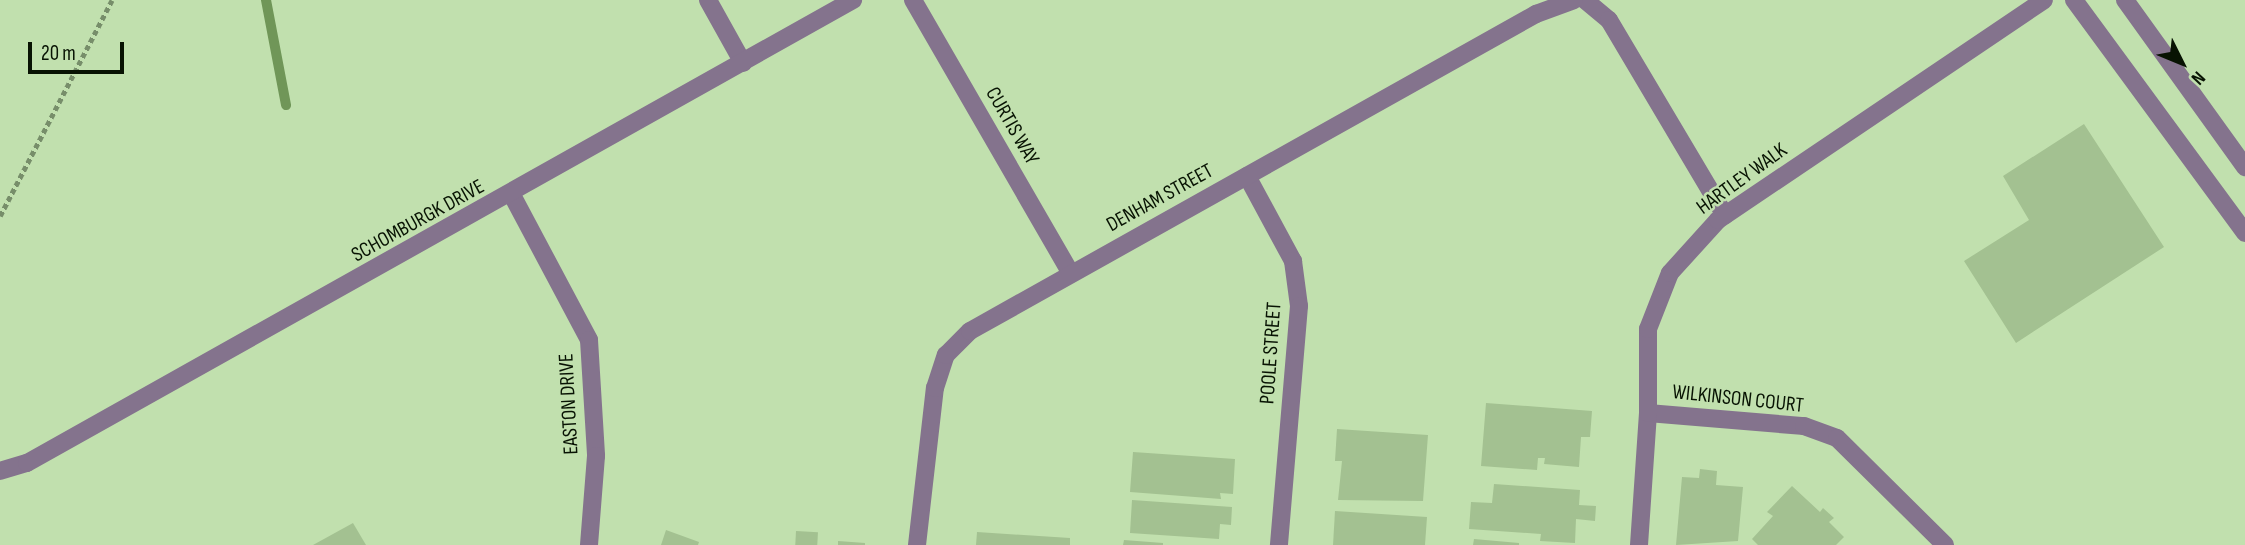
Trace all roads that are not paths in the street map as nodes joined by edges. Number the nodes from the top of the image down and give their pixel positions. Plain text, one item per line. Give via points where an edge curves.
1 (708, 0) edge
2 (853, 0) edge
3 (913, 0) edge
4 (1574, 0) edge
5 (1585, 0) edge
6 (2044, 0) edge
7 (2074, 0) edge
8 (2125, 0) edge
9 (743, 63) junction
10 (2245, 167) edge
11 (1247, 176) junction
12 (512, 195) junction
13 (1725, 215) junction
14 (2245, 233) edge
15 (1072, 274) junction
16 (1648, 413) junction
17 (0, 471) edge
18 (589, 545) edge
19 (917, 545) edge
20 (1279, 545) edge
21 (1639, 545) edge
22 (1945, 545) edge

1 - 9 street
2 - 9 street, SCHOMBURGK DRIVE
3 - 15 street, CURTIS WAY
4 - 11 street, DENHAM STREET via 1536,14
5 - 13 street via 1609,20
6 - 13 street, HARTLEY WALK
7 - 14 street
8 - 10 street
9 - 12 street, SCHOMBURGK DRIVE
11 - 15 street, DENHAM STREET
11 - 20 street, POOLE STREET via 1293,261 1299,306
12 - 17 street, SCHOMBURGK DRIVE via 27,463
12 - 18 street, EASTON DRIVE via 589,340 596,456
13 - 16 street, HARTLEY WALK via 1670,272 1648,329
15 - 19 street, DENHAM STREET via 970,331 946,355 934,388
16 - 21 street, HARTLEY WALK
16 - 22 street, WILKINSON COURT via 1804,426 1837,438

